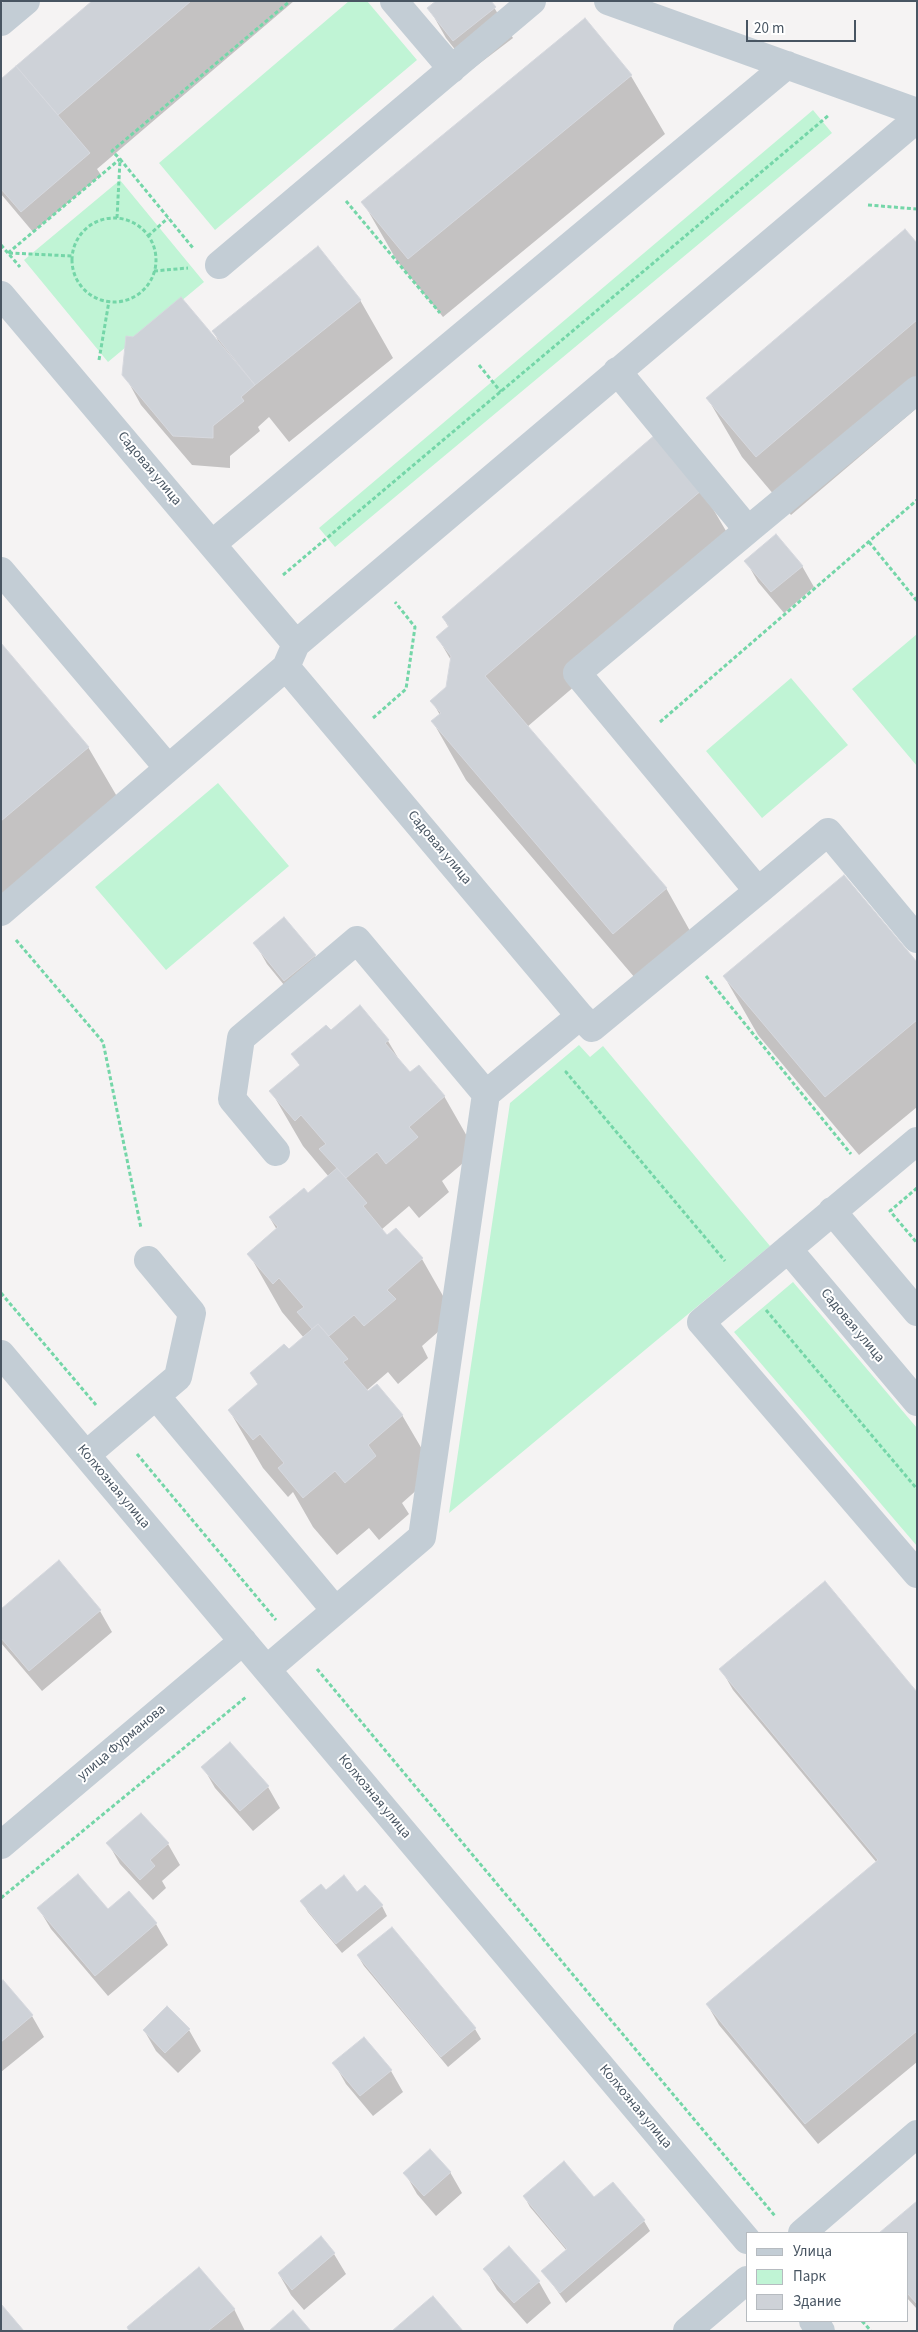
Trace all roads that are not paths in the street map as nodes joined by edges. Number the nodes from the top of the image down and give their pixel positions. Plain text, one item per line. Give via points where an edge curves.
1 (26, 1) edge
2 (394, 1) edge
3 (532, 1) edge
4 (608, 1) edge
5 (1, 22) edge
6 (787, 65) junction
7 (452, 69) junction
8 (917, 112) edge
9 (917, 119) edge
10 (208, 259) road end
11 (1, 295) edge
12 (617, 371) junction
13 (917, 390) edge
14 (748, 530) junction
15 (212, 544) junction
16 (1, 570) edge
17 (291, 655) junction
18 (168, 768) junction
19 (758, 891) junction
20 (1, 912) edge
21 (917, 939) edge
22 (586, 1022) junction
23 (486, 1094) junction
24 (917, 1141) edge
25 (276, 1152) dead end
26 (832, 1211) junction
27 (788, 1249) junction
28 (148, 1260) road end
29 (917, 1312) edge
30 (1, 1354) edge
31 (156, 1396) junction
32 (917, 1402) edge
33 (86, 1455) junction
34 (917, 1574) edge
35 (335, 1610) junction
36 (243, 1641) junction
37 (267, 1669) junction
38 (1, 1845) edge
39 (917, 2134) edge
40 (803, 2232) edge
41 (746, 2239) edge
42 (746, 2281) edge
43 (687, 2331) edge

1 - 5 street
2 - 7 street
3 - 7 street
4 - 6 street
6 - 8 street
6 - 15 street
7 - 10 street
9 - 12 street
11 - 15 street, Садовая улица
12 - 14 street
12 - 17 street
13 - 14 street
14 - 19 street via 577,673
15 - 17 street, Садовая улица
16 - 18 street
17 - 18 street
17 - 22 street, Садовая улица
18 - 20 street
19 - 21 street via 828,832
19 - 22 street
22 - 23 street
23 - 25 street via 357,940 241,1038 232,1099
23 - 35 street via 422,1537
24 - 26 street
26 - 27 street
26 - 29 street
27 - 32 street, Садовая улица
27 - 34 street via 701,1322
28 - 31 street via 192,1313 178,1377
30 - 33 street, Колхозная улица
31 - 33 street
31 - 35 street
33 - 36 street, Колхозная улица
35 - 37 street
36 - 37 street, Колхозная улица
36 - 38 street, улица Фурманова
37 - 41 street, Колхозная улица
39 - 40 street
42 - 43 street

